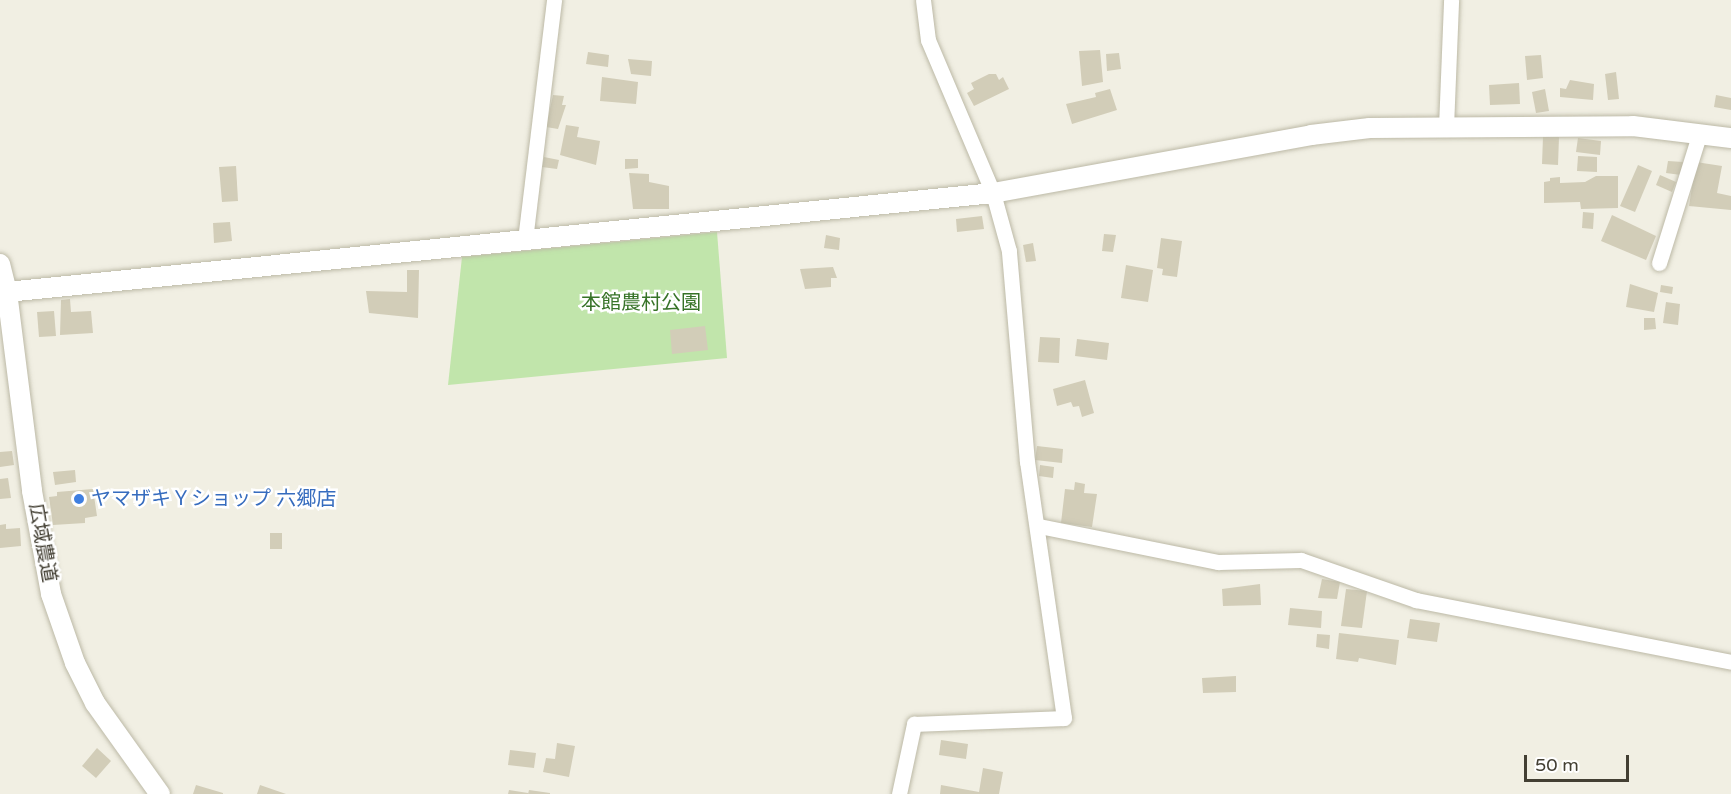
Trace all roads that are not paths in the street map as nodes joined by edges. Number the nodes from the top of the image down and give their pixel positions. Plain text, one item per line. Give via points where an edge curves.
1 (554, 0) edge
2 (922, 0) edge
3 (1451, 0) edge
4 (1446, 127) junction
5 (1700, 132) junction
6 (1731, 138) edge
7 (993, 194) junction
8 (525, 240) junction
9 (1659, 263) dead end
10 (0, 264) edge
11 (7, 292) junction
12 (7, 352) edge
13 (1039, 526) junction
14 (1731, 662) edge
15 (160, 794) edge
16 (898, 794) edge

1 - 8 street
2 - 7 street via 928,40
3 - 4 street
4 - 5 street via 1633,126
4 - 7 street via 1311,135
5 - 6 street
5 - 9 street
7 - 8 street
7 - 13 street via 1009,251 1027,462
8 - 11 street
10 - 11 street, 広域農道
11 - 12 street, 広域農道
12 - 15 street, 広域農道 via 51,594 75,663 95,702
13 - 14 street via 1218,562 1301,560 1416,600
13 - 16 street via 1064,718 914,724

